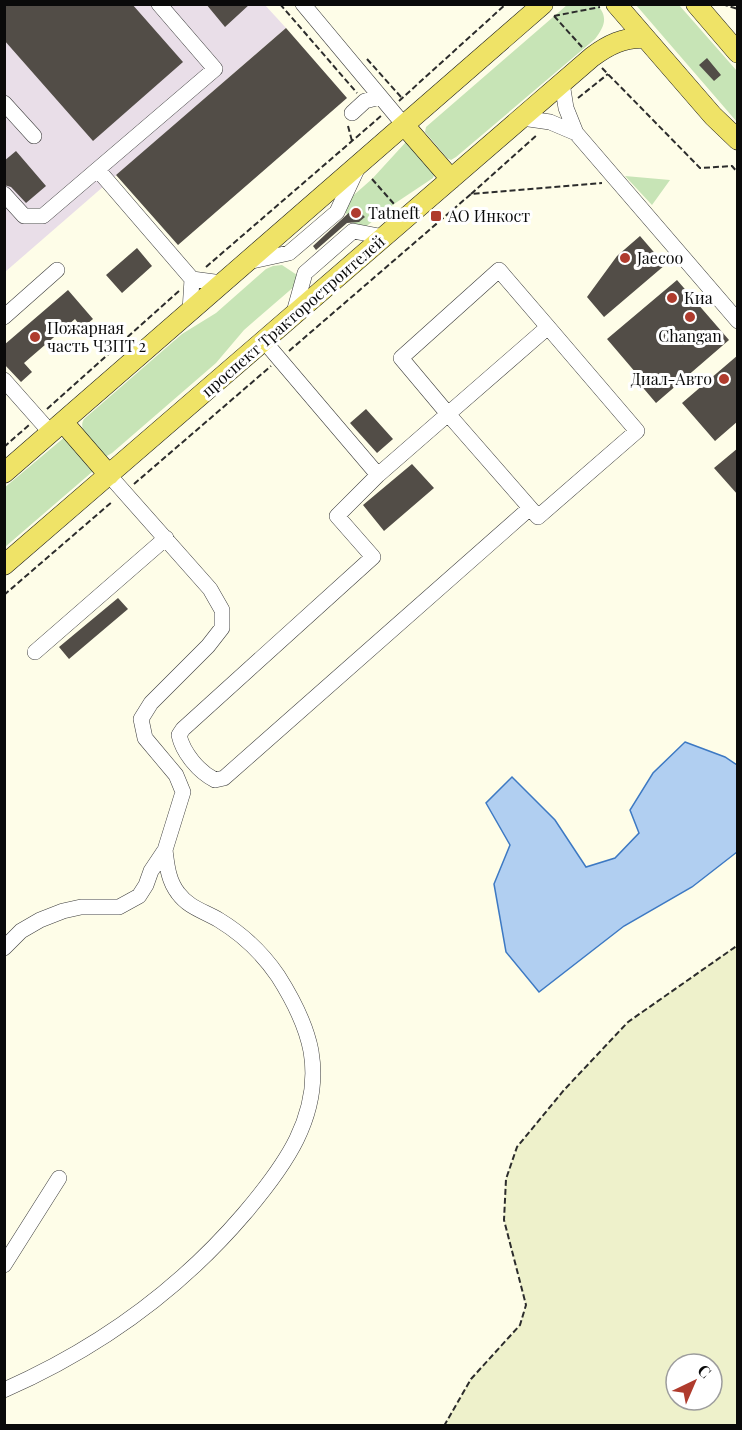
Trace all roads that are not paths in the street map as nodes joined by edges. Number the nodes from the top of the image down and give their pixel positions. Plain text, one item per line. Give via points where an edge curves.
1 (159, 4) edge
2 (303, 4) edge
3 (543, 4) edge
4 (696, 4) edge
5 (608, 6) edge
6 (728, 31) edge
7 (644, 38) junction
8 (738, 52) edge
9 (562, 83) junction
10 (380, 97) junction
11 (4, 103) edge
12 (352, 113) dead end
13 (713, 116) junction
14 (522, 118) junction
15 (404, 125) junction
16 (576, 133) junction
17 (34, 136) dead end
18 (738, 140) edge
19 (738, 153) edge
20 (98, 170) junction
21 (366, 171) junction
22 (451, 179) junction
23 (6, 199) edge
24 (337, 212) junction
25 (353, 231) junction
26 (384, 237) junction
27 (289, 254) junction
28 (246, 262) junction
29 (57, 270) dead end
30 (305, 273) junction
31 (192, 279) junction
32 (222, 283) junction
33 (190, 311) junction
34 (293, 316) junction
35 (4, 317) edge
36 (738, 321) edge
37 (548, 327) junction
38 (264, 341) junction
39 (4, 380) edge
40 (448, 414) junction
41 (57, 427) junction
42 (4, 473) edge
43 (109, 475) junction
44 (378, 475) junction
45 (530, 508) junction
46 (166, 538) junction
47 (4, 565) edge
48 (35, 652) dead end
49 (165, 850) junction
50 (4, 948) edge
51 (59, 1178) dead end
52 (4, 1265) edge
53 (4, 1390) edge

1 - 20 lane via 214,69
2 - 10 lane
3 - 15 main road
4 - 6 main road
5 - 7 main road
6 - 8 main road
7 - 9 main road, проспект Тракторостроителей via 612,44
7 - 13 main road
9 - 14 main road, проспект Тракторостроителей
9 - 16 lane
10 - 12 lane via 365,101
10 - 15 lane
11 - 17 lane
13 - 18 main road
13 - 19 main road
14 - 16 lane via 550,122
14 - 22 main road, проспект Тракторостроителей
15 - 21 main road
15 - 22 main road
16 - 36 lane
20 - 23 lane via 43,216 24,216
20 - 31 lane
21 - 24 lane
21 - 28 main road
22 - 26 main road, проспект Тракторостроителей
24 - 25 lane
24 - 27 lane
25 - 26 lane
25 - 30 lane
26 - 34 main road, проспект Тракторостроителей
27 - 28 lane
27 - 30 lane
28 - 32 main road
29 - 35 lane
30 - 34 lane
31 - 32 lane
31 - 33 lane
32 - 33 main road
33 - 41 main road
34 - 38 main road, проспект Тракторостроителей
37 - 40 lane
37 - 40 lane via 499,270 401,358
37 - 45 lane via 637,431 538,517
38 - 43 main road, проспект Тракторостроителей
38 - 44 lane
39 - 41 lane
40 - 44 lane
40 - 45 lane
41 - 42 main road
41 - 43 main road
43 - 46 lane
43 - 47 main road, проспект Тракторостроителей
44 - 45 lane via 337,516 373,557 179,735 182,746 204,774 215,780 224,778
46 - 48 lane
46 - 49 lane via 210,590 222,610 222,628 151,703 141,720 145,738 176,775 183,792
49 - 50 lane via 147,885 129,903 119,908 81,907 63,911 21,931
49 - 53 lane via 176,891 186,902 252,946 289,996 311,1052 308,1108 280,1170 201,1261 143,1311 66,1359
51 - 52 lane

